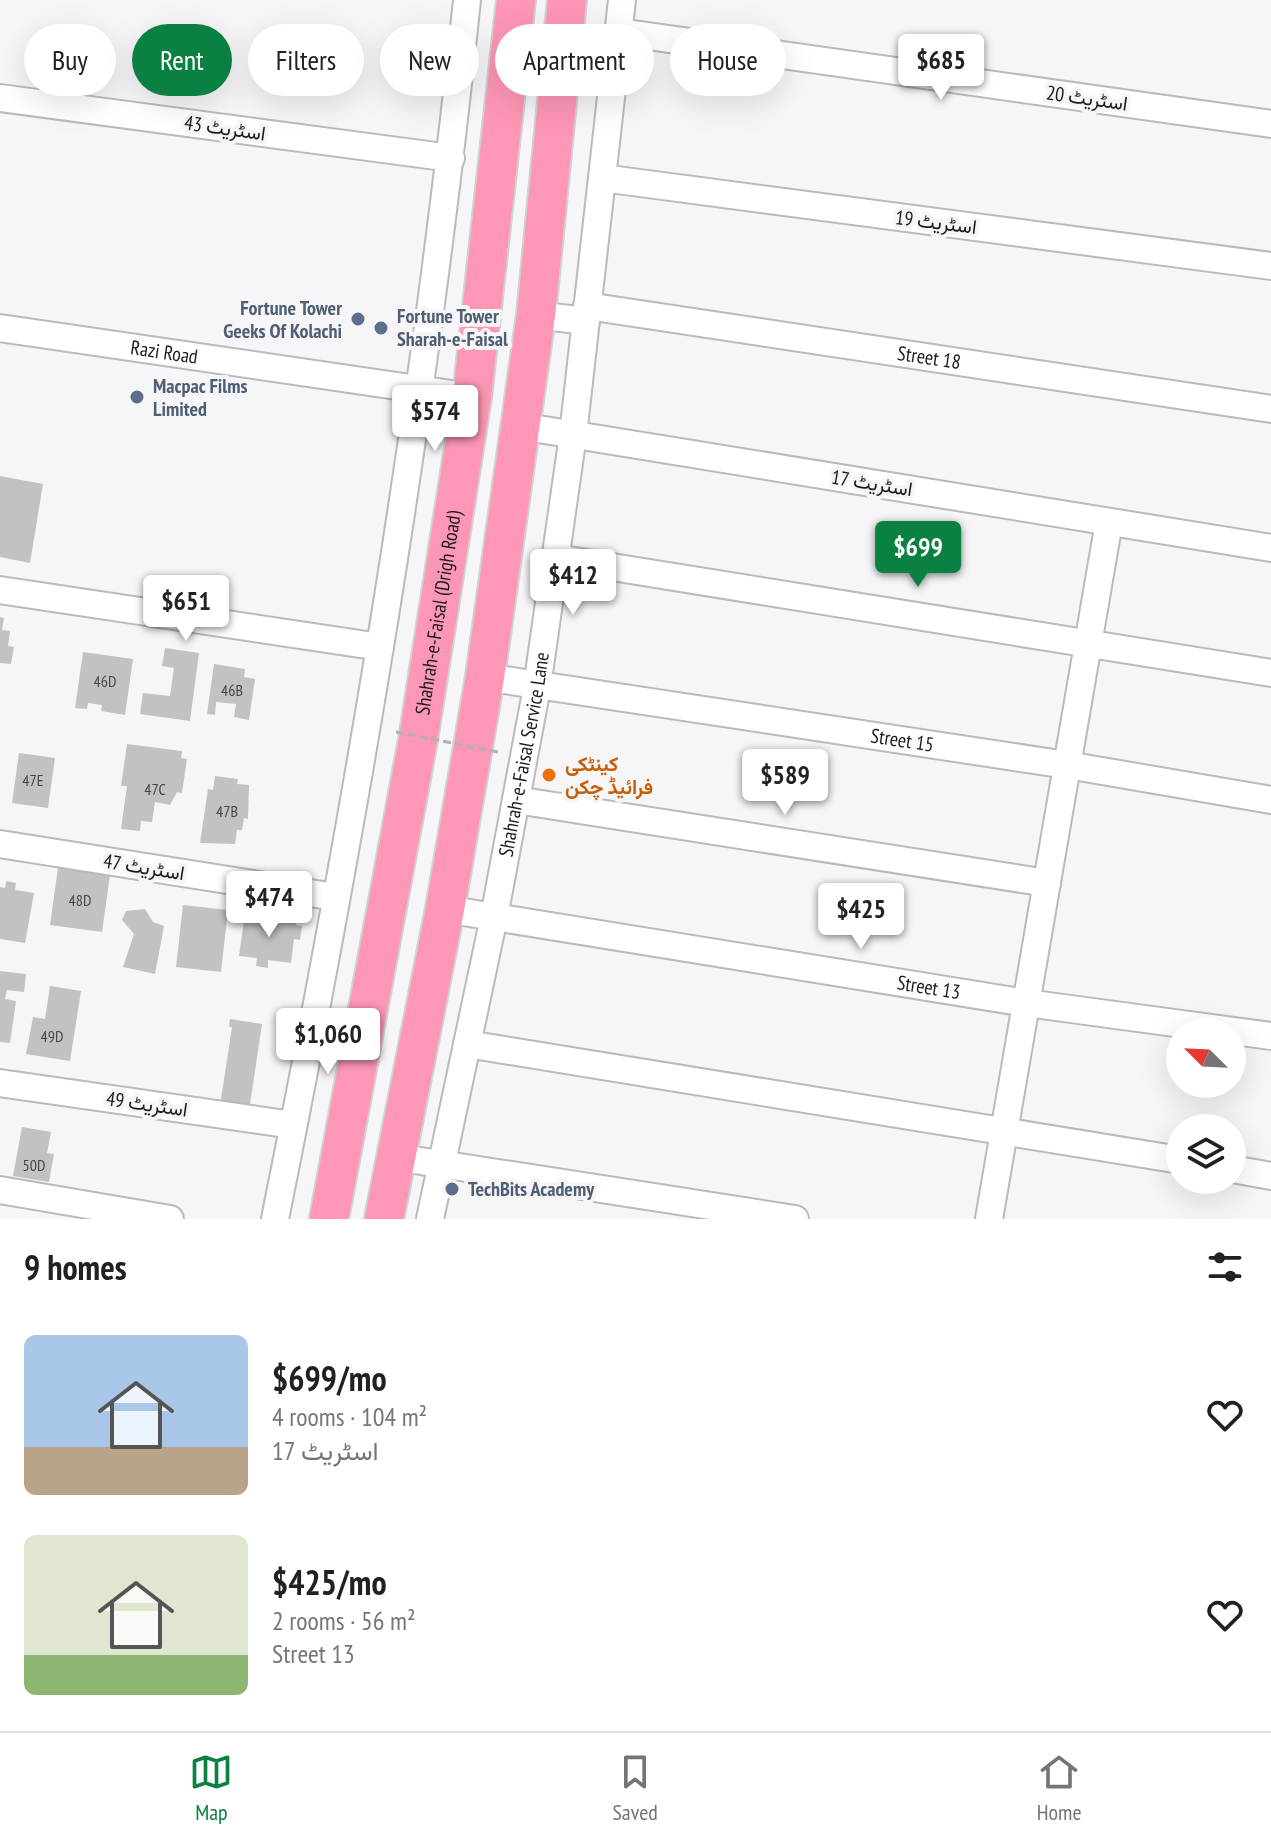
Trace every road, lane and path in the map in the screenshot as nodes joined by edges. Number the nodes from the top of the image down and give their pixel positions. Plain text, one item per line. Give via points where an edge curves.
1 (467, 0) edge
2 (516, 0) edge
3 (567, 0) edge
4 (622, 0) edge
5 (620, 24) edge
6 (654, 37) edge
7 (612, 96) edge
8 (0, 98) edge
9 (1271, 124) edge
10 (451, 158) junction
11 (602, 178) junction
12 (1271, 266) edge
13 (586, 313) junction
14 (536, 315) junction
15 (0, 328) edge
16 (419, 392) junction
17 (472, 397) junction
18 (1271, 409) edge
19 (520, 426) junction
20 (573, 435) junction
21 (1109, 522) junction
22 (1271, 548) edge
23 (556, 558) junction
24 (0, 590) edge
25 (1089, 641) junction
26 (380, 647) junction
27 (1271, 673) edge
28 (485, 677) junction
29 (537, 687) junction
30 (396, 732) dead end
31 (498, 752) dead end
32 (1067, 765) junction
33 (516, 800) junction
34 (1271, 800) edge
35 (0, 844) edge
36 (1047, 883) junction
37 (335, 897) junction
38 (445, 909) junction
39 (494, 917) junction
40 (1026, 1003) junction
41 (1271, 1036) edge
42 (467, 1044) junction
43 (0, 1083) edge
44 (293, 1125) junction
45 (1004, 1130) junction
46 (395, 1157) junction
47 (1166, 1158) edge
48 (441, 1164) junction
49 (1246, 1172) edge
50 (1271, 1176) edge
51 (0, 1190) edge
52 (170, 1219) edge
53 (275, 1219) edge
54 (329, 1219) edge
55 (384, 1219) edge
56 (430, 1219) edge
57 (795, 1219) edge
58 (989, 1219) edge

1 - 10 street
2 - 17 highway, Shahrah-e-Faisal (Drigh Road)
3 - 14 highway
4 - 5 street, Shahrah-e-Faisal Service Lane
6 - 9 street, اسٹریٹ 20
7 - 11 street, Shahrah-e-Faisal Service Lane
8 - 10 street, اسٹریٹ 43
10 - 16 street
11 - 12 street, اسٹریٹ 19
11 - 13 street, Shahrah-e-Faisal Service Lane
13 - 14 street, Street 18
13 - 18 street, Street 18
13 - 20 street, Shahrah-e-Faisal Service Lane
14 - 19 highway
15 - 16 street, Razi Road
16 - 17 street, Razi Road
16 - 26 street
17 - 54 highway, Shahrah-e-Faisal (Drigh Road) via 418,740
19 - 20 street, اسٹریٹ 17
19 - 28 highway
20 - 21 street, اسٹریٹ 17
20 - 23 street, Shahrah-e-Faisal Service Lane
21 - 22 street, اسٹریٹ 17
21 - 25 street
23 - 25 street
23 - 29 street, Shahrah-e-Faisal Service Lane
24 - 26 street
25 - 27 street
25 - 32 street
26 - 37 street
28 - 29 street, Street 15
28 - 38 highway
29 - 32 street, Street 15
29 - 33 street, Shahrah-e-Faisal Service Lane
30 - 31 path, bridge
32 - 34 street, Street 15
32 - 36 street
33 - 36 street
33 - 39 street, Shahrah-e-Faisal Service Lane
35 - 37 street, اسٹریٹ 47
36 - 40 street
37 - 44 street
38 - 39 street, Street 13
38 - 46 highway
39 - 40 street, Street 13
39 - 42 street, Shahrah-e-Faisal Service Lane
40 - 41 street, Street 13
40 - 45 street
42 - 45 street
42 - 48 street, Shahrah-e-Faisal Service Lane
43 - 44 street, اسٹریٹ 49
44 - 53 street
45 - 47 street
45 - 58 street
46 - 48 street
46 - 55 highway
48 - 56 street, Shahrah-e-Faisal Service Lane
48 - 57 street
49 - 50 street
51 - 52 street

